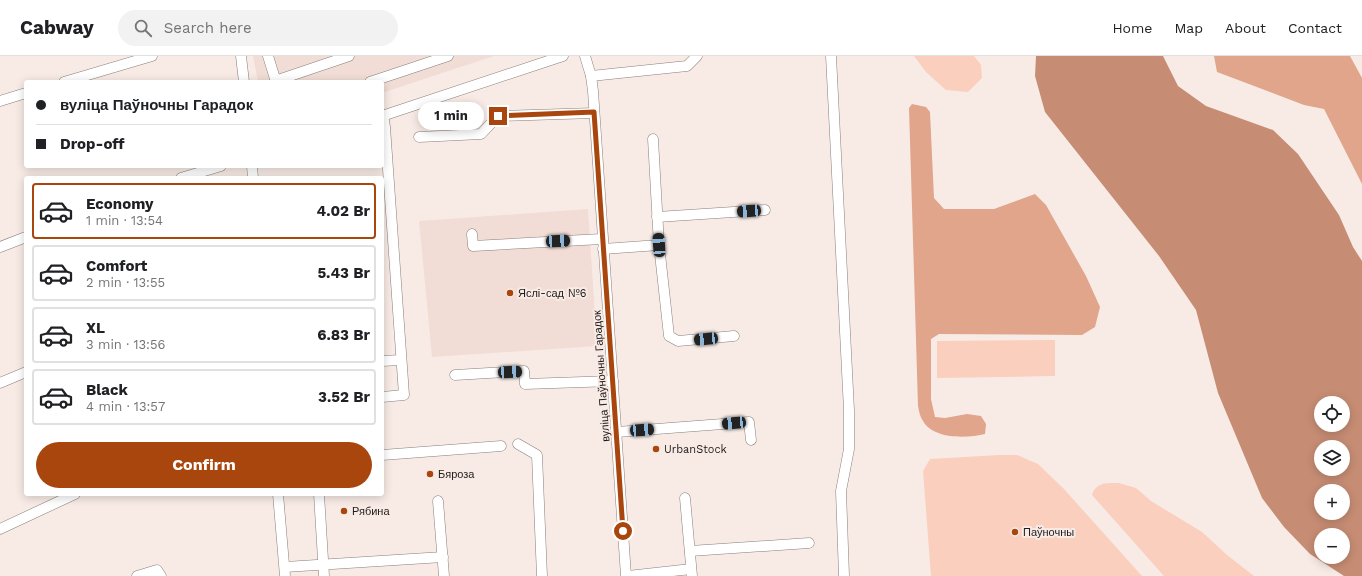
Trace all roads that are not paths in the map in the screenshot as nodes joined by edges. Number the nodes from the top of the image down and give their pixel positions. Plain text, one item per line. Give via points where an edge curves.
1 (152, 56) edge
2 (241, 56) edge
3 (268, 56) edge
4 (349, 56) edge
5 (448, 56) edge
6 (563, 56) edge
7 (585, 56) edge
8 (697, 56) edge
9 (831, 56) edge
10 (591, 76) junction
11 (71, 80) edge
12 (244, 80) edge
13 (275, 80) edge
14 (278, 80) edge
15 (376, 80) edge
16 (24, 94) edge
17 (0, 101) edge
18 (594, 112) junction
19 (384, 115) edge
20 (384, 137) edge
21 (419, 137) dead end
22 (653, 139) dead end
23 (214, 168) edge
24 (188, 176) edge
25 (386, 182) edge
26 (765, 210) dead end
27 (658, 216) junction
28 (472, 234) dead end
29 (24, 238) edge
30 (602, 239) junction
31 (659, 245) junction
32 (0, 247) edge
33 (603, 249) junction
34 (734, 336) dead end
35 (401, 360) junction
36 (384, 361) edge
37 (24, 373) edge
38 (455, 375) dead end
39 (613, 381) junction
40 (0, 384) edge
41 (384, 397) edge
42 (617, 432) junction
43 (751, 440) dead end
44 (518, 444) dead end
45 (500, 446) dead end
46 (384, 455) edge
47 (71, 496) edge
48 (278, 496) edge
49 (319, 496) edge
50 (685, 498) dead end
51 (438, 501) dead end
52 (0, 529) edge
53 (809, 543) dead end
54 (690, 550) junction
55 (443, 557) junction
56 (323, 565) junction
57 (285, 572) edge
58 (692, 573) edge
59 (136, 576) edge
60 (161, 576) edge
61 (324, 576) edge
62 (444, 576) edge
63 (542, 576) edge
64 (627, 576) edge
65 (844, 576) edge

1 - 11 street
2 - 12 street
3 - 13 street
4 - 14 street
5 - 15 street
6 - 19 street
7 - 10 street, вуліца Паўночны Гарадок
8 - 10 street via 687,66
9 - 65 street via 849,449 841,491
10 - 18 street, вуліца Паўночны Гарадок
16 - 17 street
18 - 21 street via 498,116 481,134
18 - 30 street, вуліца Паўночны Гарадок
20 - 25 street
22 - 27 street
23 - 24 street
25 - 35 street
26 - 27 street
27 - 31 street
28 - 30 street via 473,246
29 - 32 street
30 - 33 street, вуліца Паўночны Гарадок
31 - 33 street
31 - 34 street via 669,336 678,341
33 - 39 street, вуліца Паўночны Гарадок
35 - 36 street
35 - 41 street via 404,395
37 - 40 street
38 - 39 street via 524,371 525,384
39 - 42 street, вуліца Паўночны Гарадок
42 - 43 street via 749,422
42 - 64 street, вуліца Паўночны Гарадок
44 - 63 street via 537,455
45 - 46 street
47 - 52 street
48 - 57 street
49 - 56 street
50 - 54 street
51 - 55 street
53 - 54 street
54 - 58 street
55 - 56 street
55 - 62 street
56 - 57 street
56 - 61 street
58 - 64 street
59 - 60 street via 157,570

